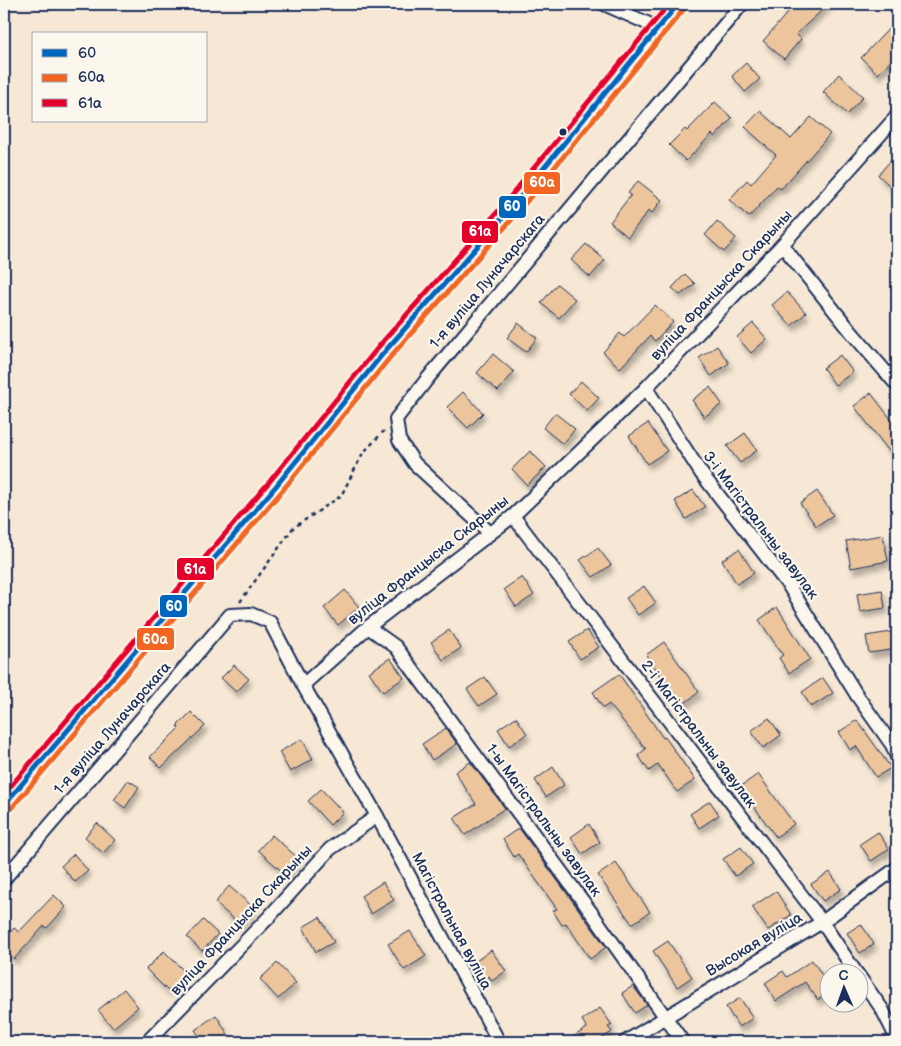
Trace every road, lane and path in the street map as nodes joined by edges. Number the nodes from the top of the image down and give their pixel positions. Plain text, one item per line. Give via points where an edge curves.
1 (604, 4) edge
2 (678, 4) edge
3 (742, 4) edge
4 (658, 28) junction
5 (897, 116) edge
6 (782, 244) junction
7 (897, 385) edge
8 (646, 388) junction
9 (396, 420) junction
10 (513, 516) junction
11 (490, 533) junction
12 (230, 615) junction
13 (368, 627) junction
14 (303, 685) junction
15 (897, 757) edge
16 (4, 805) edge
17 (377, 816) junction
18 (897, 868) edge
19 (4, 880) edge
20 (822, 922) junction
21 (851, 964) edge
22 (868, 989) edge
23 (664, 1017) junction
24 (897, 1039) edge
25 (147, 1042) edge
26 (499, 1042) edge
27 (625, 1042) edge
28 (682, 1042) edge

1 - 4 street
2 - 4 street
3 - 9 street, 1-я вуліца Луначарскага
4 - 16 street via 513,205 386,350 276,486
5 - 6 street, вуліца Францыска Скарыны
6 - 7 street
6 - 8 street, вуліца Францыска Скарыны
8 - 10 street, вуліца Францыска Скарыны
8 - 15 street, 3-і Магістральны завулак via 701,474 789,586 892,744
9 - 11 street via 399,440 416,464
9 - 12 path via 363,453 341,496 293,528
10 - 11 street, вуліца Францыска Скарыны
10 - 20 street, 2-і Магістральны завулак
11 - 13 street, вуліца Францыска Скарыны
12 - 14 street via 252,614 270,622
12 - 19 street, 1-я вуліца Луначарскага
13 - 14 street, вуліца Францыска Скарыны
13 - 23 street, 1-ы Магістральны завулак via 402,654
14 - 17 street
17 - 25 street, вуліца Францыска Скарыны via 330,849
17 - 26 street, Магістральная вуліца
18 - 20 street, Высокая вуліца
20 - 21 street, 2-і Магістральны завулак
20 - 23 street, Высокая вуліца
22 - 24 street, 2-і Магістральны завулак
23 - 27 street, Высокая вуліца
23 - 28 street, 1-ы Магістральны завулак

